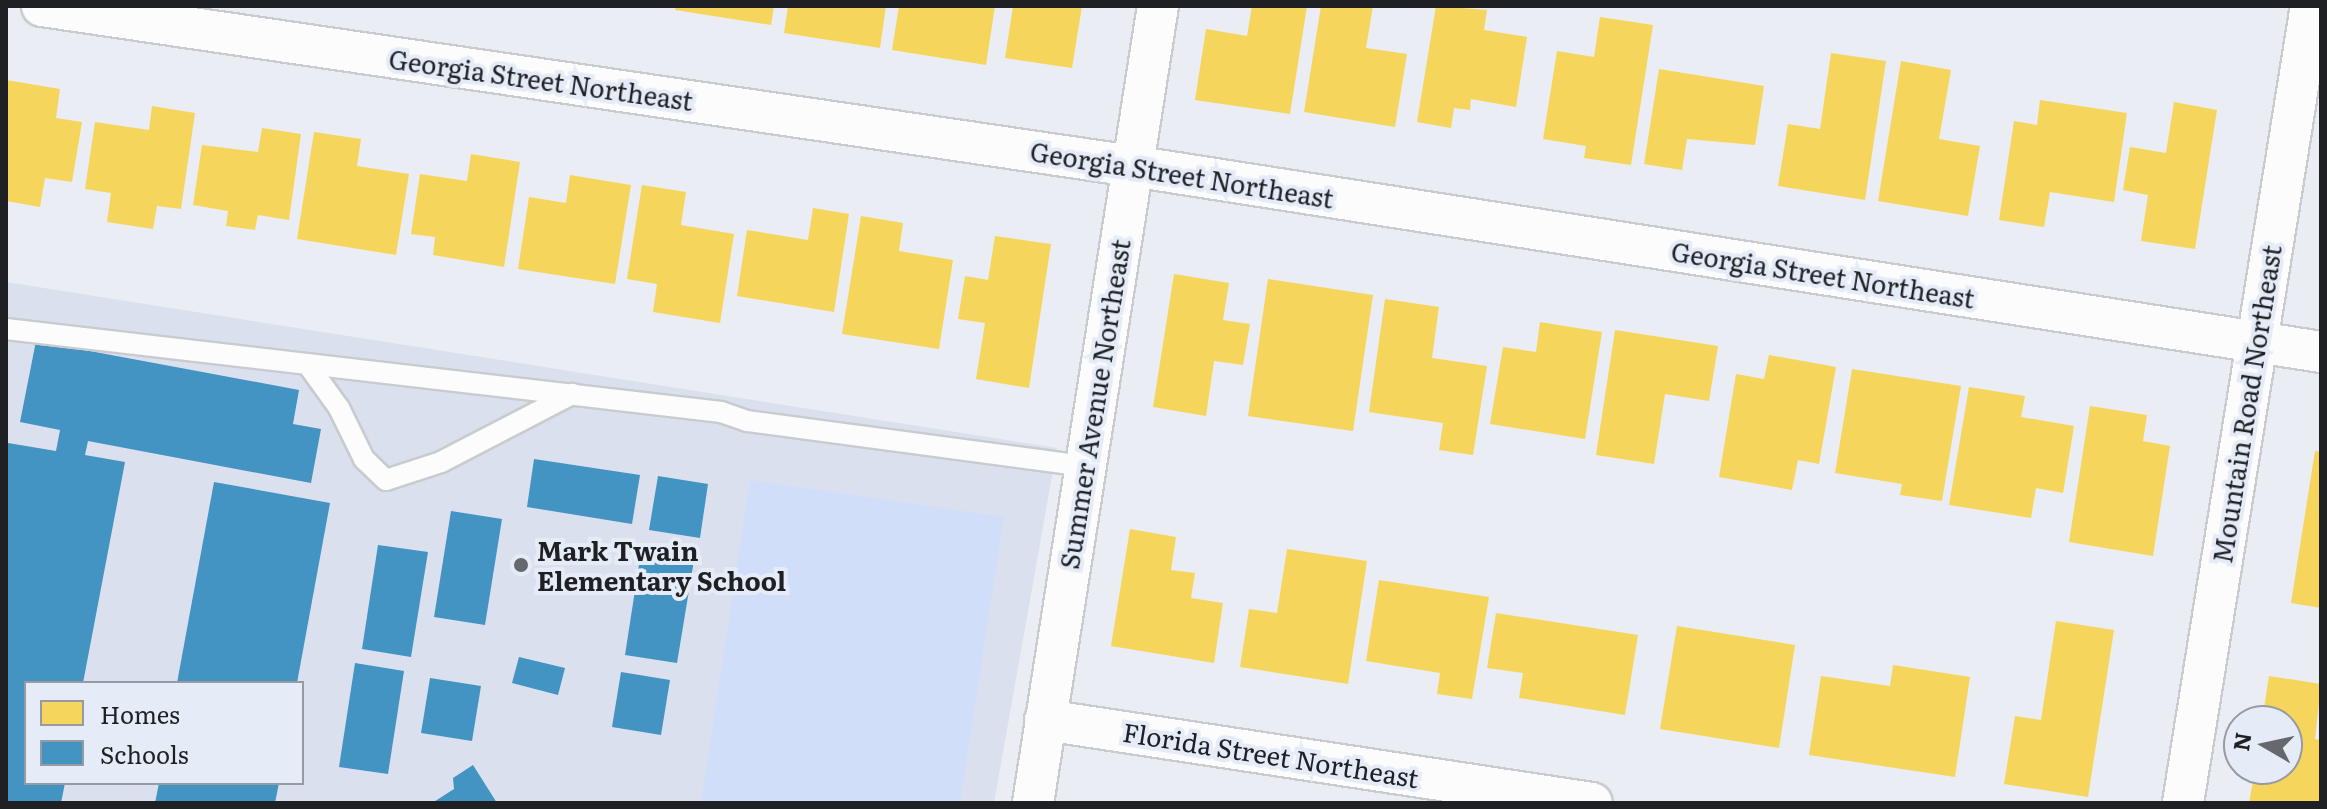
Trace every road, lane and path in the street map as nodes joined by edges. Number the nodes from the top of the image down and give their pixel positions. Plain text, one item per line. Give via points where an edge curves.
1 (42, 6) edge
2 (1158, 6) edge
3 (2311, 6) edge
4 (1132, 166) junction
5 (6, 329) edge
6 (2256, 342) junction
7 (2321, 352) edge
8 (308, 365) junction
9 (572, 394) junction
10 (1085, 466) junction
11 (1045, 720) junction
12 (1033, 803) edge
13 (1592, 803) edge
14 (2183, 803) edge

1 - 4 street, Georgia Street Northeast
2 - 4 street, Summer Avenue Northeast
3 - 6 street, Mountain Road Northeast
4 - 6 street, Georgia Street Northeast
4 - 10 street, Summer Avenue Northeast
5 - 8 lane
6 - 7 street, Georgia Street Northeast
6 - 14 street, Mountain Road Northeast
8 - 9 lane
8 - 9 lane via 339,408 364,459 386,480 441,462
9 - 10 lane
10 - 11 street, Summer Avenue Northeast
11 - 12 street, Summer Avenue Northeast
11 - 13 street, Florida Street Northeast

